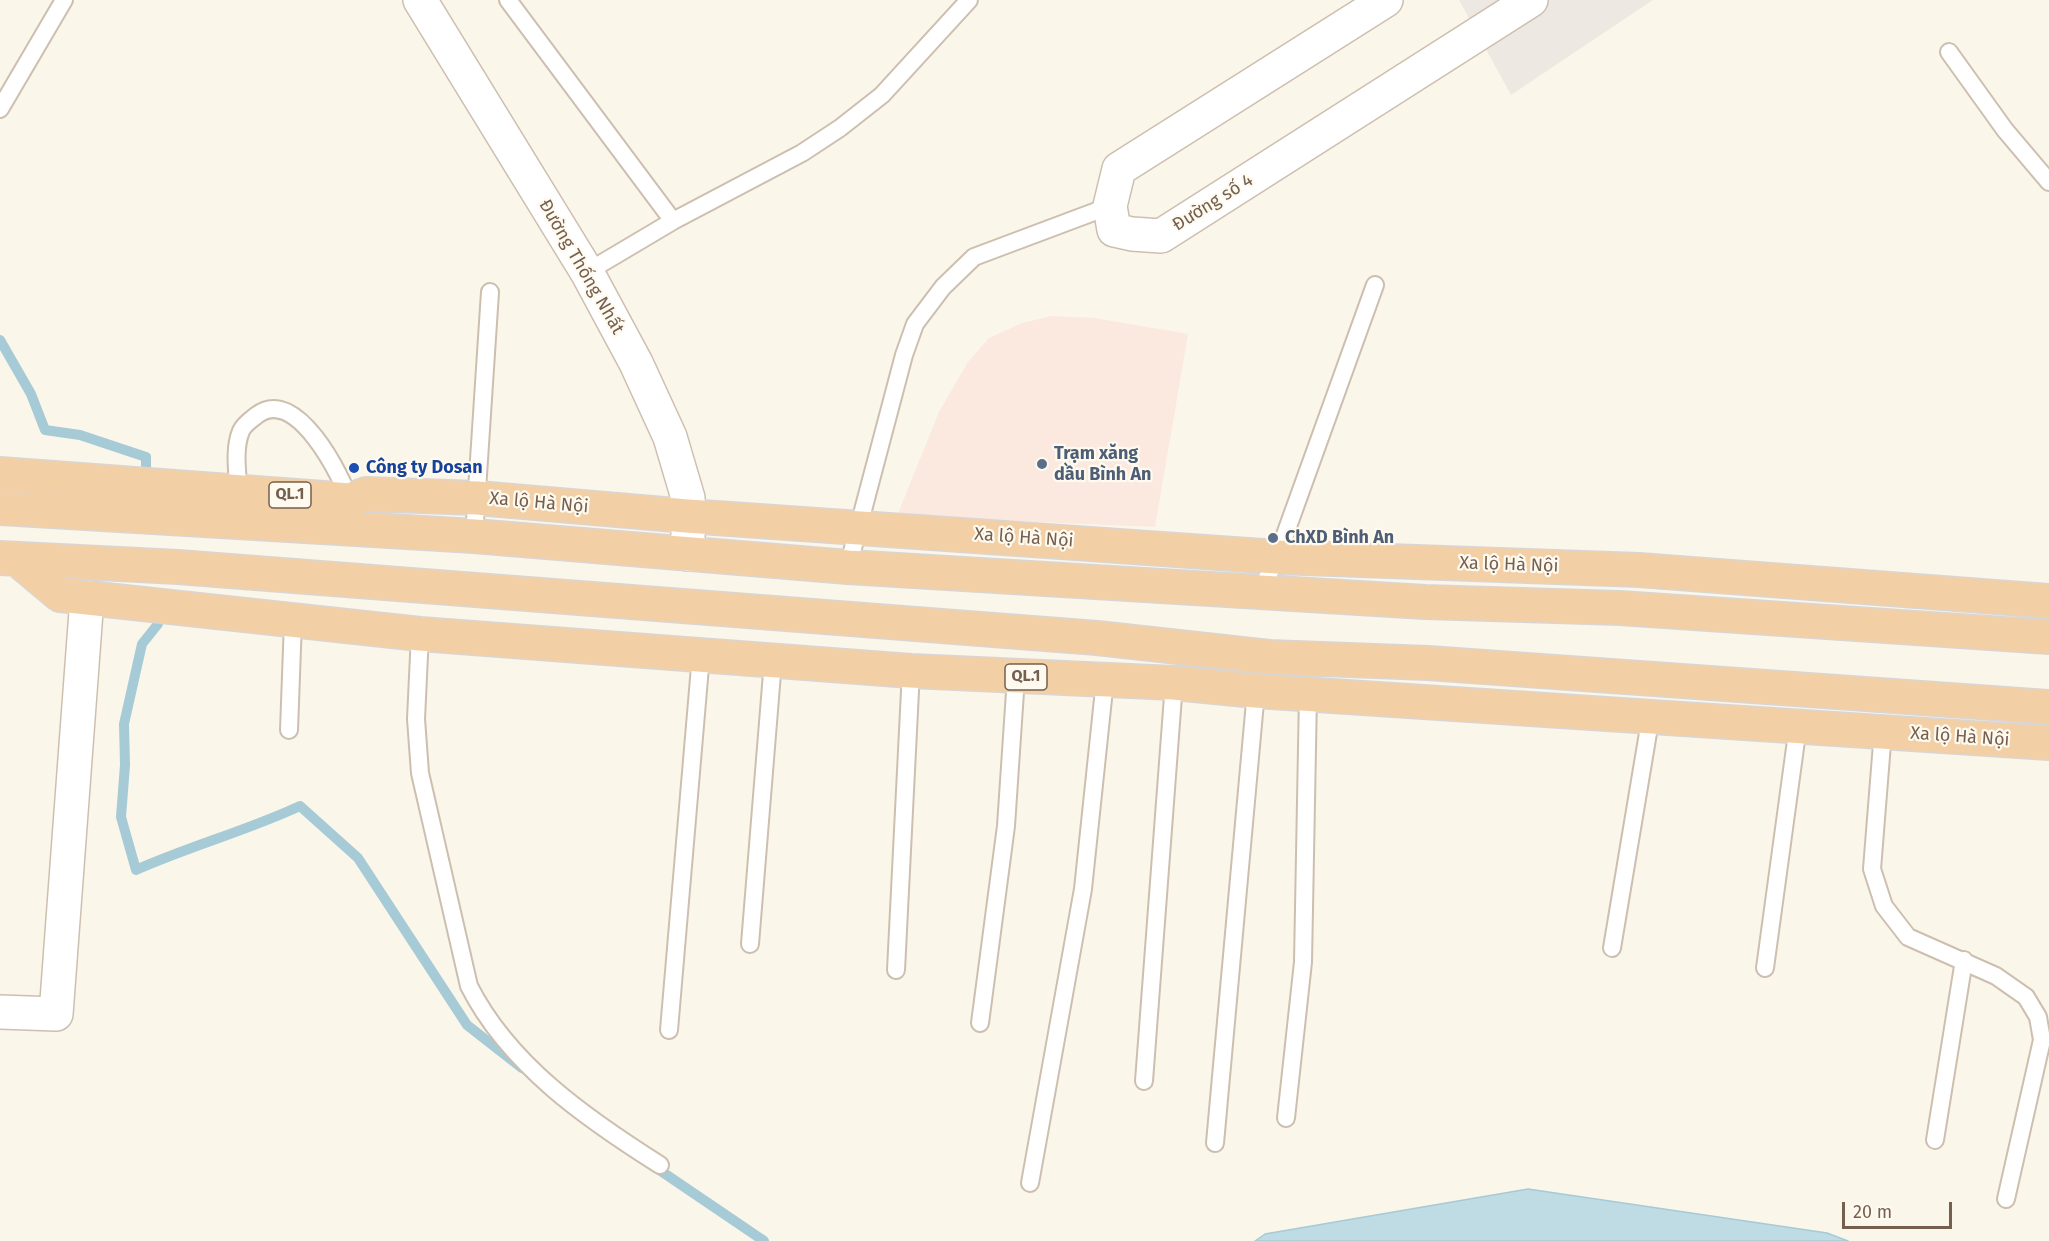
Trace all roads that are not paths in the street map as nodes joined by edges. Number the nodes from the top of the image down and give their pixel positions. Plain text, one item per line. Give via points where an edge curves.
1 (64, 0) edge
2 (420, 0) edge
3 (508, 0) edge
4 (969, 0) edge
5 (1386, 0) edge
6 (1531, 0) edge
7 (1948, 52) dead end
8 (0, 109) edge
9 (2049, 182) edge
10 (1110, 206) junction
11 (673, 221) junction
12 (587, 273) junction
13 (1375, 285) dead end
14 (490, 292) dead end
15 (0, 474) edge
16 (239, 491) junction
17 (477, 498) junction
18 (350, 500) junction
19 (0, 508) edge
20 (687, 516) junction
21 (241, 524) junction
22 (858, 527) junction
23 (360, 531) junction
24 (474, 536) junction
25 (688, 554) junction
26 (1277, 557) junction
27 (8, 559) edge
28 (848, 567) junction
29 (1261, 590) junction
30 (87, 598) junction
31 (2049, 601) edge
32 (293, 621) junction
33 (420, 634) junction
34 (2049, 637) edge
35 (1097, 638) junction
36 (701, 656) junction
37 (1269, 657) junction
38 (773, 661) junction
39 (911, 671) junction
40 (1016, 677) junction
41 (1100, 679) junction
42 (1174, 683) junction
43 (1256, 691) junction
44 (1308, 694) junction
45 (2049, 707) edge
46 (1651, 715) junction
47 (1798, 726) junction
48 (289, 730) dead end
49 (1883, 731) junction
50 (2049, 743) edge
51 (750, 944) dead end
52 (1612, 948) dead end
53 (1964, 960) junction
54 (1765, 968) dead end
55 (896, 970) dead end
56 (0, 1012) edge
57 (980, 1023) dead end
58 (669, 1030) dead end
59 (1144, 1081) dead end
60 (1286, 1118) dead end
61 (1935, 1140) dead end
62 (1215, 1143) dead end
63 (660, 1166) dead end
64 (1030, 1183) dead end
65 (2006, 1199) dead end

1 - 8 lane
2 - 12 street, Đường Thống Nhất
3 - 11 lane
4 - 11 lane via 882,95 840,128 802,153
5 - 10 street via 1119,169
6 - 10 street, Đường số 4 via 1161,236 1114,230
7 - 9 lane
10 - 22 lane via 974,256 943,287 915,324 904,355
11 - 12 lane
12 - 20 street, Đường Thống Nhất via 670,436 688,498
13 - 26 lane
14 - 17 lane
15 - 16 highway, Xa lộ Hà Nội / QL.1
16 - 18 highway, Xa lộ Hà Nội / QL.1
16 - 18 lane via 237,455 241,432 262,411 282,409 303,423 321,446 345,484
16 - 21 lane
17 - 18 highway, Xa lộ Hà Nội / QL.1 via 366,494
17 - 20 highway, Xa lộ Hà Nội / QL.1
17 - 24 lane
18 - 23 lane
19 - 21 highway, QL.1
20 - 22 highway, Xa lộ Hà Nội / QL.1
20 - 25 street, Đường Thống Nhất
21 - 23 highway, QL.1
22 - 26 highway, Xa lộ Hà Nội / QL.1
22 - 28 lane
23 - 24 highway, QL.1
24 - 25 highway, QL.1
25 - 28 highway, QL.1
26 - 29 lane
26 - 31 highway, Xa lộ Hà Nội / QL.1 via 1639,570
27 - 30 highway, Xa lộ Hà Nội / QL.1 via 60,595
27 - 35 highway, Xa lộ Hà Nội / QL.1 via 178,567
28 - 29 highway, QL.1
29 - 34 highway, QL.1 via 1425,602 1620,608
30 - 32 highway, Xa lộ Hà Nội / QL.1
30 - 56 street via 56,1014
32 - 33 highway, Xa lộ Hà Nội / QL.1
32 - 48 lane
33 - 36 highway, Xa lộ Hà Nội / QL.1
33 - 63 lane via 416,719 420,773 469,986 485,1017 513,1051 615,1137
35 - 37 highway, Xa lộ Hà Nội / QL.1
35 - 41 highway
36 - 38 highway, Xa lộ Hà Nội / QL.1
36 - 58 lane
37 - 43 highway
37 - 45 highway, Xa lộ Hà Nội / QL.1 via 1439,664
38 - 39 highway, Xa lộ Hà Nội / QL.1
38 - 51 lane
39 - 40 highway, Xa lộ Hà Nội / QL.1
39 - 55 lane
40 - 41 highway, Xa lộ Hà Nội / QL.1
40 - 57 lane via 1006,826
41 - 42 highway, Xa lộ Hà Nội / QL.1
41 - 64 lane via 1083,889
42 - 43 highway, Xa lộ Hà Nội / QL.1
42 - 59 lane
43 - 44 highway, Xa lộ Hà Nội / QL.1
43 - 62 lane
44 - 46 highway, Xa lộ Hà Nội / QL.1
44 - 60 lane via 1304,962
46 - 47 highway, Xa lộ Hà Nội / QL.1
46 - 52 lane
47 - 49 highway, Xa lộ Hà Nội / QL.1
47 - 54 lane
49 - 50 highway, Xa lộ Hà Nội / QL.1
49 - 53 lane via 1872,869 1884,906 1908,937
53 - 61 lane
53 - 65 lane via 2026,997 2038,1017 2042,1040

